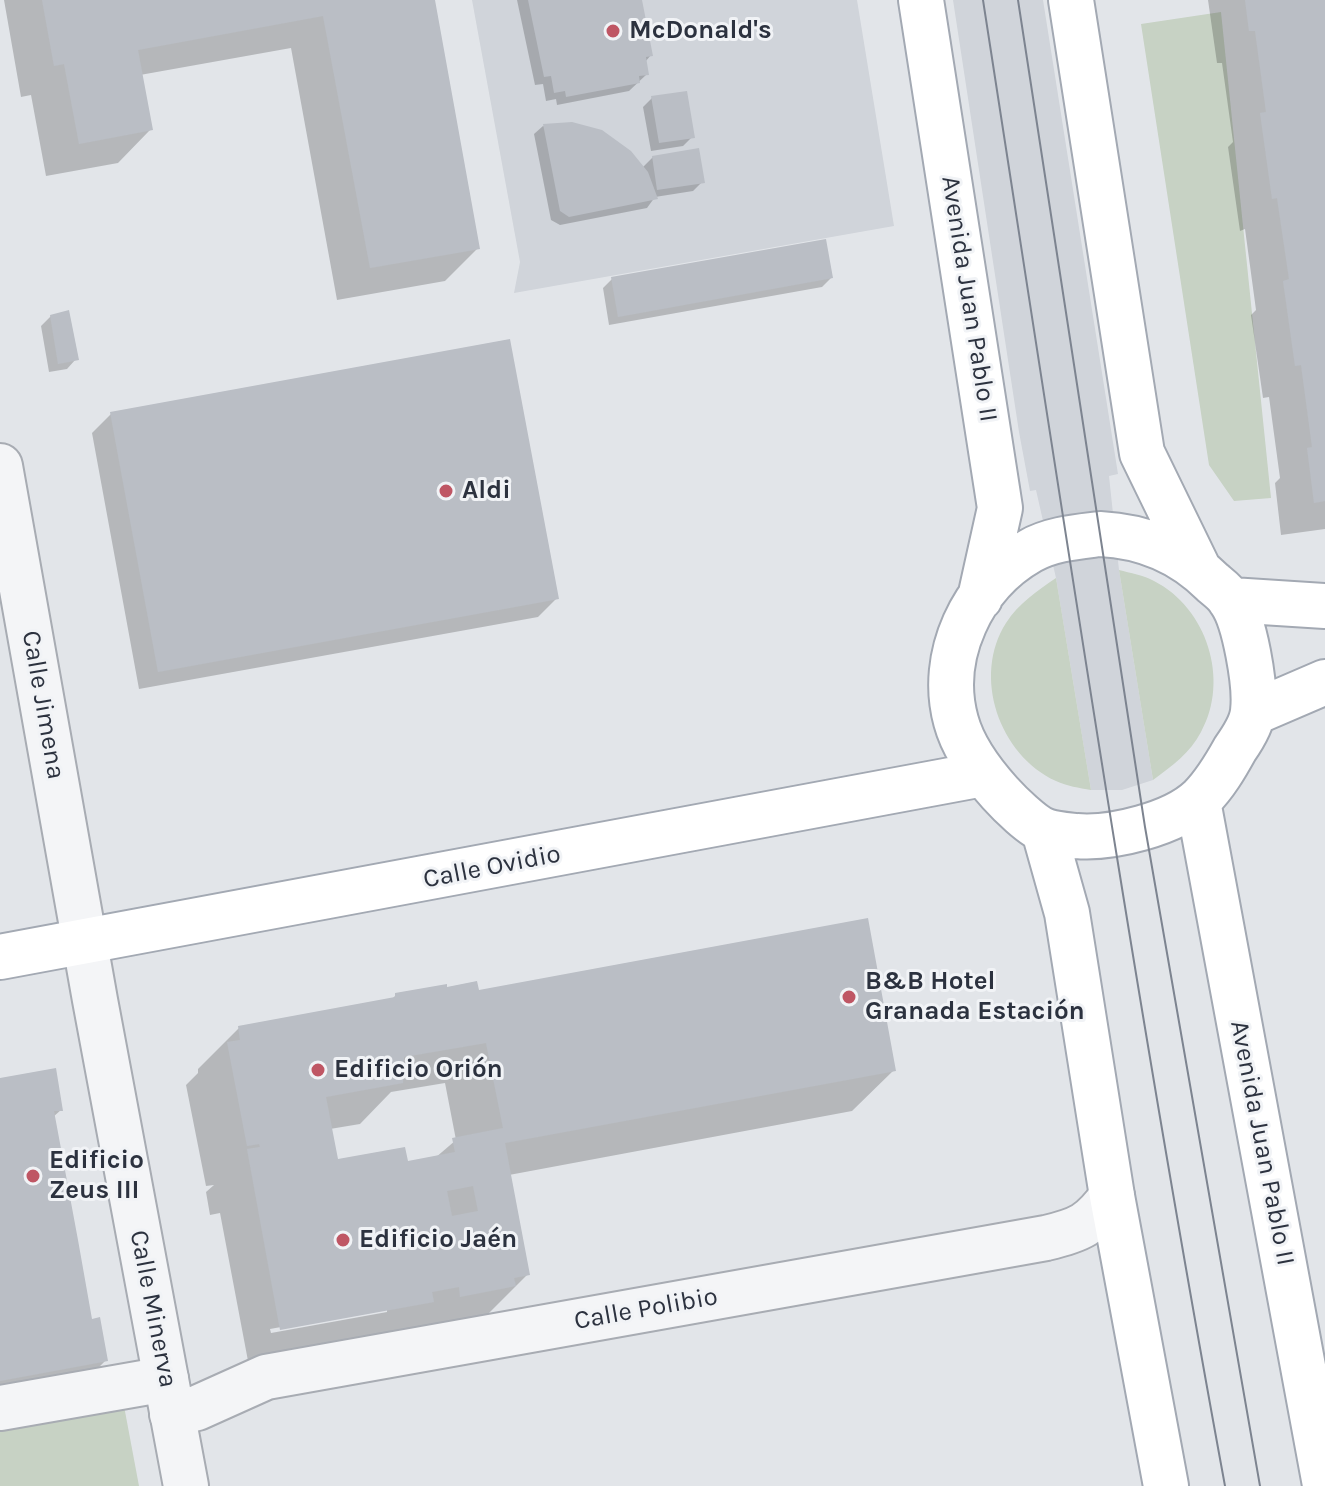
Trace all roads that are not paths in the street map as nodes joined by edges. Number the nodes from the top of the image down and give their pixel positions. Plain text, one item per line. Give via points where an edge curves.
1 (921, 0) edge
2 (1071, 0) edge
3 (0, 466) edge
4 (1198, 568) junction
5 (980, 598) junction
6 (1231, 600) junction
7 (1325, 606) edge
8 (1325, 682) edge
9 (1253, 713) junction
10 (983, 774) junction
11 (1198, 801) junction
12 (1044, 831) junction
13 (85, 943) junction
14 (0, 957) edge
15 (1112, 1196) junction
16 (169, 1396) junction
17 (0, 1408) edge
18 (1325, 1485) edge
19 (186, 1486) edge
20 (1166, 1486) edge

1 - 5 main road, Avenida Juan Pablo II via 1000,508
2 - 4 main road via 1142,453
3 - 13 street, Calle Jimena
4 - 5 main road via 1157,545 1127,536 1066,538 1030,551 1003,570
4 - 6 main road
5 - 10 main road via 963,623 953,656 951,690 956,723
6 - 7 main road
6 - 9 main road via 1251,667
8 - 9 main road
9 - 11 main road via 1220,776
10 - 12 main road
10 - 13 main road, Calle Ovidio
11 - 12 main road via 1145,827 1079,836
11 - 18 main road, Avenida Juan Pablo II
12 - 15 main road via 1067,913
13 - 14 main road, Calle Ovidio
13 - 16 street, Calle Minerva
15 - 16 street, Calle Polibio via 1095,1219 1046,1238 266,1377 197,1408
15 - 20 main road
16 - 17 street, Calle Polibio
16 - 19 street, Calle Minerva

